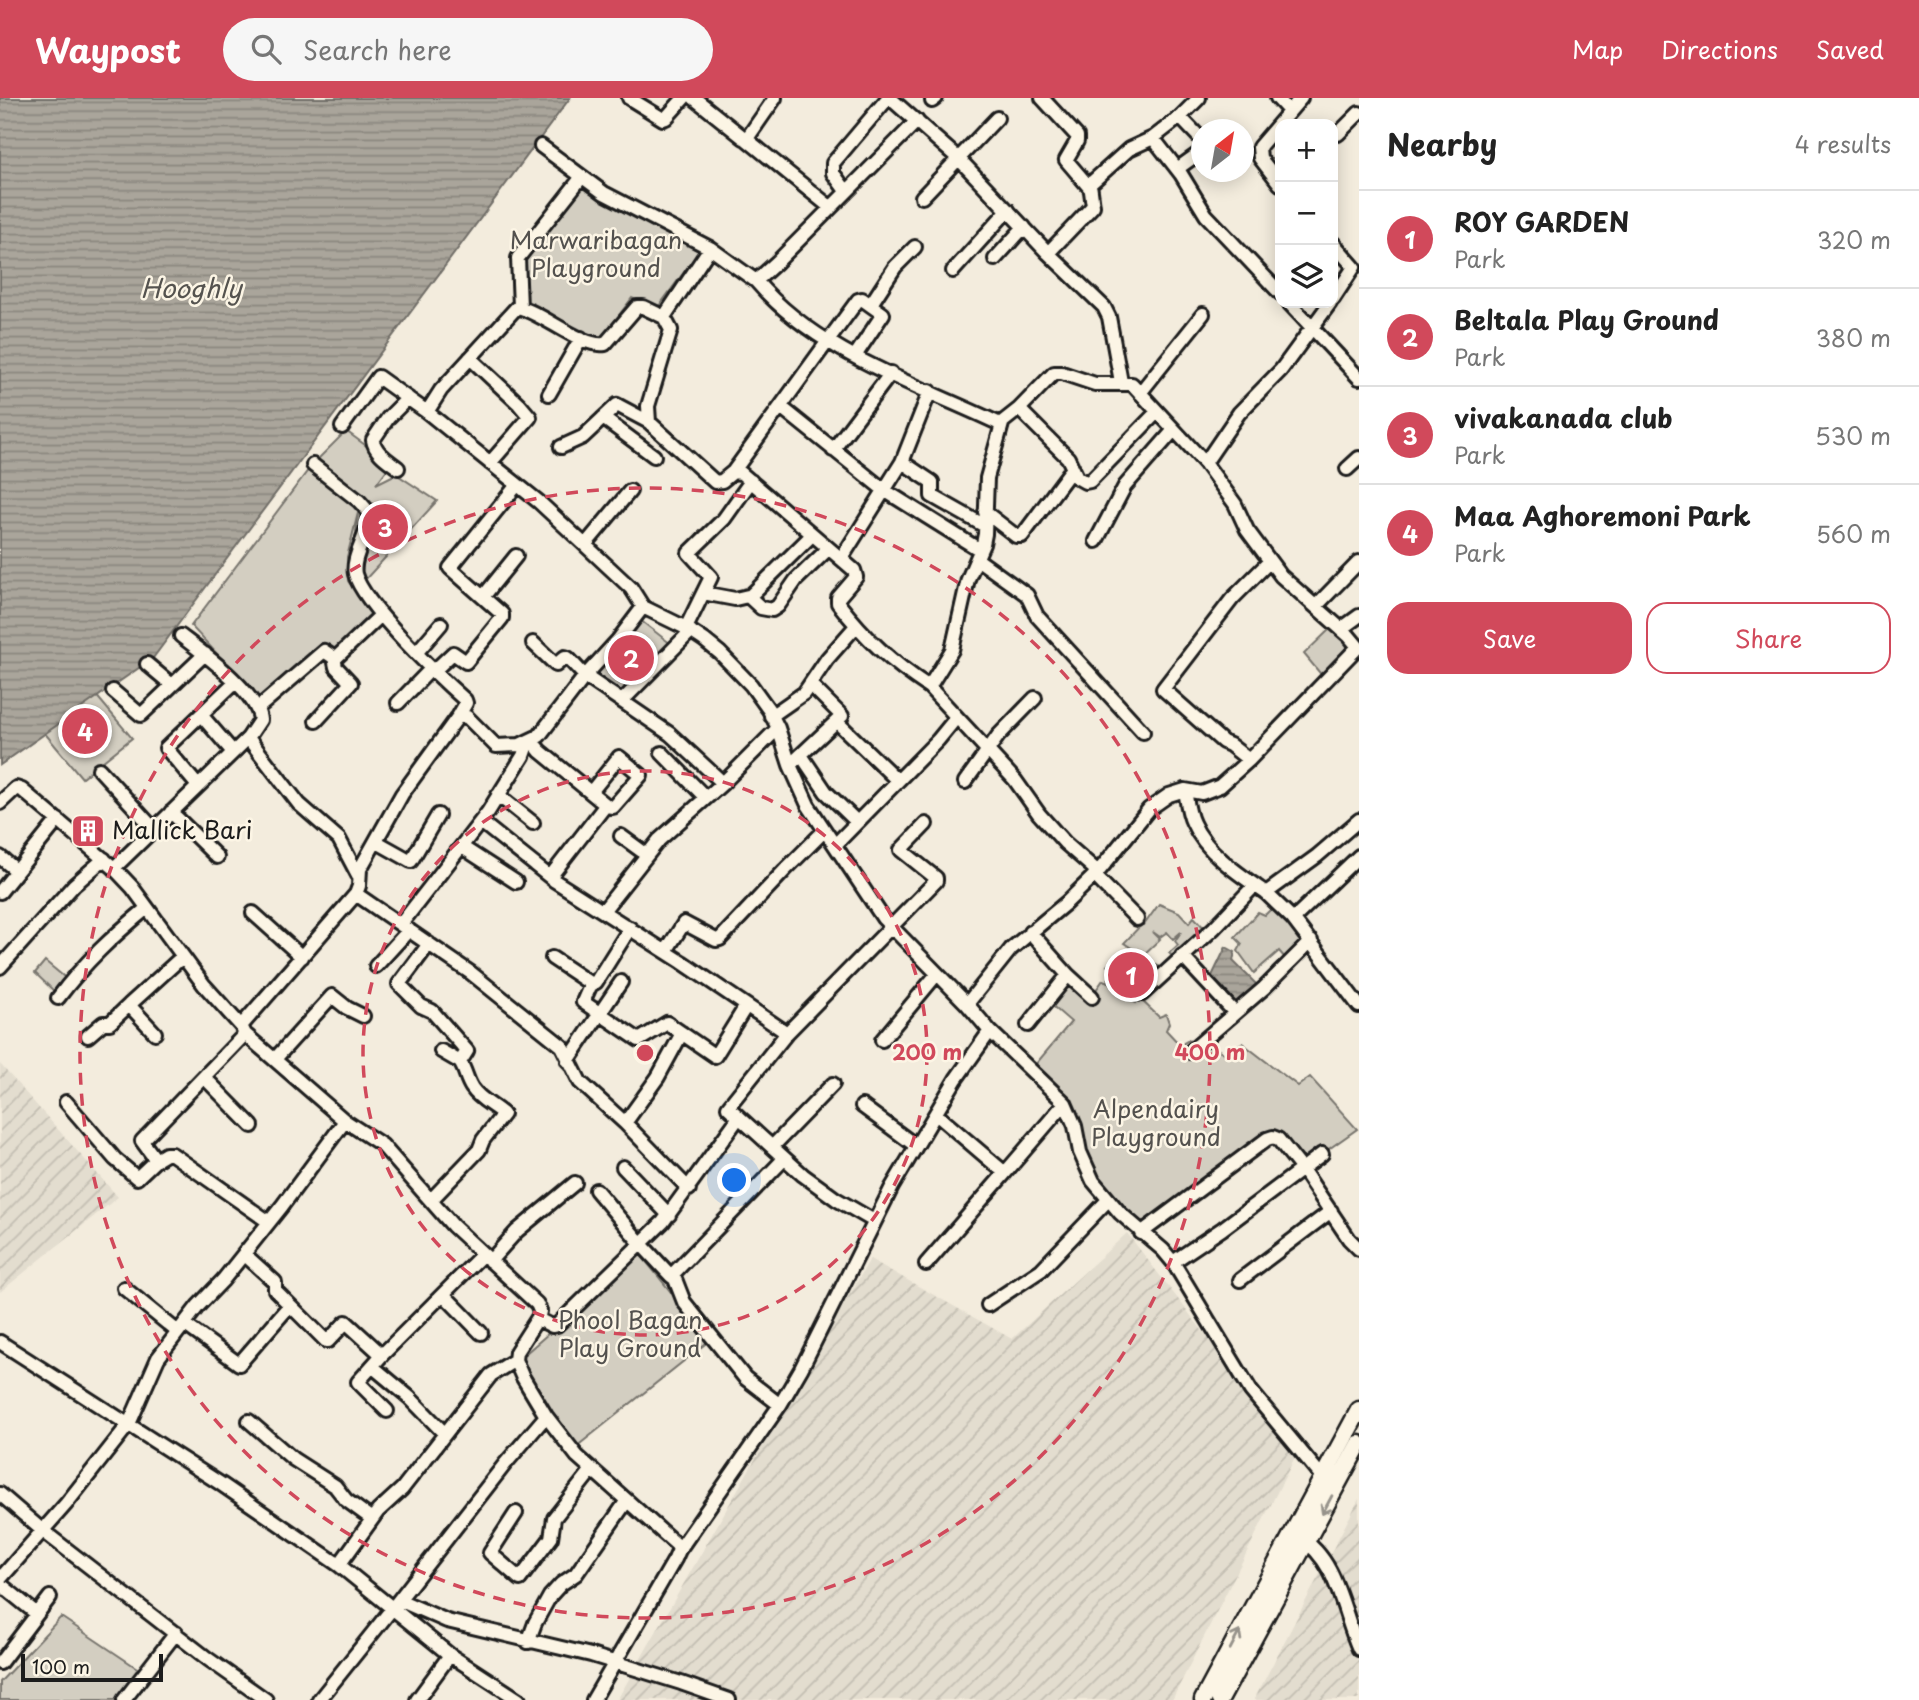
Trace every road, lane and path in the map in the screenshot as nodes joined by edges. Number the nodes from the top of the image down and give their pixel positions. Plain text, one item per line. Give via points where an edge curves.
1 (629, 98) edge
2 (684, 98) edge
3 (694, 98) edge
4 (775, 98) edge
5 (889, 98) edge
6 (1042, 98) edge
7 (1199, 98) edge
8 (1277, 98) edge
9 (1301, 98) edge
10 (1289, 111) junction
11 (1359, 113) edge
12 (1180, 117) junction
13 (997, 118) dead end
14 (917, 121) junction
15 (1191, 128) edge
16 (1338, 134) dead end
17 (746, 138) junction
18 (1153, 138) junction
19 (541, 146) dead end
20 (959, 159) junction
21 (1191, 159) edge
22 (1177, 169) junction
23 (581, 178) junction
24 (1278, 182) edge
25 (1089, 187) junction
26 (846, 191) junction
27 (922, 197) dead end
28 (830, 207) junction
29 (1008, 211) junction
30 (1024, 227) junction
31 (1335, 245) edge
32 (915, 247) dead end
33 (710, 248) junction
34 (1048, 253) junction
35 (995, 259) dead end
36 (1356, 269) edge
37 (953, 271) dead end
38 (756, 281) junction
39 (1275, 288) edge
40 (1338, 292) edge
41 (871, 304) junction
42 (520, 307) junction
43 (1294, 308) edge
44 (1326, 308) edge
45 (1203, 314) dead end
46 (664, 317) junction
47 (1313, 327) junction
48 (581, 338) junction
49 (827, 341) junction
50 (855, 356) junction
51 (470, 358) junction
52 (891, 373) junction
53 (1359, 378) edge
54 (1121, 382) junction
55 (930, 391) junction
56 (1140, 393) junction
57 (549, 394) dead end
58 (408, 398) junction
59 (781, 407) junction
60 (1019, 408) junction
61 (427, 412) junction
62 (1157, 412) junction
63 (603, 418) junction
64 (649, 422) junction
65 (1002, 424) junction
66 (342, 427) dead end
67 (1174, 430) junction
68 (561, 447) dead end
69 (833, 450) junction
70 (654, 456) dead end
71 (1359, 458) edge
72 (902, 462) junction
73 (490, 463) junction
74 (1205, 463) junction
75 (313, 465) dead end
76 (398, 468) dead end
77 (1347, 469) dead end
78 (733, 471) junction
79 (1076, 475) junction
80 (751, 481) junction
81 (517, 485) junction
82 (884, 490) junction
83 (630, 491) dead end
84 (985, 519) junction
85 (812, 535) junction
86 (1096, 541) dead end
87 (585, 545) junction
88 (828, 549) junction
89 (979, 555) junction
90 (516, 556) dead end
91 (841, 559) junction
92 (1270, 561) junction
93 (1359, 562) edge
94 (703, 593) junction
95 (750, 596) junction
96 (483, 597) junction
97 (643, 607) junction
98 (1316, 607) junction
99 (381, 615) junction
100 (1359, 616) edge
101 (441, 624) dead end
102 (856, 626) junction
103 (688, 629) junction
104 (1341, 629) junction
105 (181, 636) dead end
106 (533, 643) dead end
107 (1359, 647) edge
108 (417, 652) junction
109 (205, 654) junction
110 (334, 658) junction
111 (146, 664) dead end
112 (434, 669) junction
113 (585, 676) junction
114 (235, 682) junction
115 (172, 685) junction
116 (811, 685) junction
117 (929, 687) junction
118 (113, 691) dead end
119 (1035, 698) dead end
120 (623, 700) junction
121 (398, 703) dead end
122 (258, 708) junction
123 (201, 715) junction
124 (771, 716) junction
125 (458, 717) junction
126 (956, 718) junction
127 (316, 721) dead end
128 (837, 722) junction
129 (778, 728) junction
130 (1143, 732) dead end
131 (248, 738) junction
132 (530, 741) junction
133 (988, 749) junction
134 (233, 752) junction
135 (662, 753) dead end
136 (801, 755) junction
137 (1249, 760) junction
138 (790, 765) junction
139 (99, 769) dead end
140 (897, 780) junction
141 (965, 782) dead end
142 (723, 783) junction
143 (198, 786) junction
144 (1185, 790) junction
145 (591, 792) junction
146 (498, 795) junction
147 (706, 798) junction
148 (0, 803) edge
149 (606, 805) junction
150 (171, 812) junction
151 (439, 815) dead end
152 (58, 820) junction
153 (481, 822) junction
154 (858, 822) junction
155 (533, 823) dead end
156 (926, 824) dead end
157 (154, 829) junction
158 (1357, 829) edge
159 (824, 831) junction
160 (621, 836) dead end
161 (377, 842) junction
162 (835, 845) junction
163 (462, 847) junction
164 (647, 855) junction
165 (1359, 856) edge
166 (0, 857) edge
167 (217, 857) dead end
168 (109, 864) junction
169 (17, 871) junction
170 (1096, 873) junction
171 (358, 875) junction
172 (550, 877) junction
173 (516, 882) dead end
174 (1260, 889) junction
175 (0, 892) edge
176 (356, 894) junction
177 (147, 908) junction
178 (603, 911) junction
179 (253, 913) dead end
180 (1137, 919) dead end
181 (1293, 919) junction
182 (890, 926) junction
183 (405, 927) junction
184 (630, 928) junction
185 (1030, 932) junction
186 (1311, 941) junction
187 (429, 944) junction
188 (666, 951) junction
189 (1182, 956) junction
190 (183, 957) junction
191 (302, 957) junction
192 (552, 958) dead end
193 (376, 966) dead end
194 (0, 967) edge
195 (937, 974) junction
196 (1068, 975) junction
197 (621, 982) dead end
198 (591, 985) junction
199 (1142, 995) dead end
200 (1092, 997) dead end
201 (58, 998) dead end
202 (967, 1003) junction
203 (129, 1005) junction
204 (746, 1006) junction
205 (1359, 1006) edge
206 (1235, 1013) junction
207 (600, 1014) junction
208 (363, 1016) dead end
209 (1028, 1025) dead end
210 (243, 1030) junction
211 (990, 1031) junction
212 (155, 1033) dead end
213 (682, 1033) junction
214 (787, 1033) junction
215 (88, 1036) dead end
216 (882, 1040) dead end
217 (441, 1051) dead end
218 (1190, 1052) dead end
219 (275, 1059) junction
220 (568, 1061) junction
221 (460, 1062) junction
222 (204, 1077) junction
223 (833, 1084) dead end
224 (66, 1102) dead end
225 (1065, 1103) junction
226 (863, 1106) dead end
227 (936, 1114) junction
228 (739, 1117) junction
229 (345, 1121) junction
230 (625, 1123) junction
231 (252, 1126) dead end
232 (916, 1146) junction
233 (772, 1147) junction
234 (1322, 1154) dead end
235 (784, 1159) junction
236 (156, 1160) junction
237 (623, 1167) dead end
238 (1302, 1169) junction
239 (1005, 1173) junction
240 (575, 1183) dead end
241 (689, 1189) junction
242 (596, 1190) dead end
243 (431, 1200) junction
244 (1108, 1200) junction
245 (1331, 1211) junction
246 (668, 1215) junction
247 (874, 1221) junction
248 (269, 1222) junction
249 (1141, 1233) junction
250 (642, 1245) junction
251 (1359, 1249) edge
252 (244, 1254) junction
253 (486, 1258) junction
254 (1172, 1262) junction
255 (926, 1264) dead end
256 (671, 1276) junction
257 (1240, 1280) dead end
258 (124, 1288) dead end
259 (443, 1293) junction
260 (290, 1305) junction
261 (988, 1305) dead end
262 (538, 1319) junction
263 (181, 1328) junction
264 (481, 1333) dead end
265 (0, 1342) edge
266 (382, 1355) junction
267 (515, 1360) junction
268 (372, 1366) junction
269 (780, 1405) junction
270 (1359, 1410) edge
271 (387, 1411) dead end
272 (546, 1416) junction
273 (249, 1421) dead end
274 (129, 1424) junction
275 (445, 1434) junction
276 (1359, 1444) edge
277 (591, 1471) junction
278 (1323, 1478) junction
279 (0, 1494) edge
280 (626, 1502) junction
281 (516, 1513) dead end
282 (372, 1518) junction
283 (43, 1531) junction
284 (1292, 1533) junction
285 (1307, 1542) junction
286 (679, 1550) junction
287 (339, 1565) junction
288 (0, 1581) edge
289 (50, 1597) dead end
290 (396, 1604) junction
291 (37, 1614) junction
292 (176, 1633) junction
293 (528, 1642) junction
294 (1359, 1649) edge
295 (450, 1655) junction
296 (614, 1662) junction
297 (0, 1663) edge
298 (124, 1700) edge
299 (266, 1700) edge
300 (319, 1700) edge
301 (417, 1700) edge
302 (519, 1700) edge
303 (593, 1700) edge
304 (729, 1700) edge
305 (1203, 1700) edge
306 (1220, 1700) edge

1 - 2 street via 663,119
3 - 17 street
4 - 17 street
5 - 14 street
5 - 26 street via 833,163 833,173
6 - 25 street via 1077,136 1066,160
7 - 12 street
8 - 10 street
9 - 10 street
10 - 24 street via 1258,152
11 - 16 street
12 - 15 street
12 - 18 street
13 - 20 street
14 - 20 street
14 - 26 street
17 - 28 street
18 - 22 street
18 - 25 street via 1129,149
19 - 23 street
20 - 27 street
20 - 29 street
21 - 22 street
22 - 39 street via 1206,215
23 - 33 street
23 - 42 street via 518,258
25 - 34 street via 1093,206
26 - 28 street
28 - 38 street
29 - 30 street
29 - 37 street
30 - 34 street
30 - 35 street
31 - 36 street
32 - 41 street via 895,267
33 - 38 street
33 - 46 street
34 - 54 street via 1106,310
36 - 40 street
38 - 49 street via 782,309
41 - 49 street via 858,300
41 - 50 street via 883,314
42 - 48 street
42 - 51 street
43 - 47 street
44 - 47 street
45 - 56 street
46 - 48 street via 637,307 605,344
46 - 64 street via 671,330 648,406
47 - 53 street
47 - 74 street via 1239,413
48 - 57 street
49 - 50 street
49 - 59 street
50 - 52 street
51 - 61 street
51 - 73 street via 530,417
52 - 55 street
52 - 69 street
54 - 56 street via 1132,384
54 - 60 street via 1098,384 1054,373
55 - 65 street
55 - 72 street
56 - 62 street
58 - 61 street
58 - 66 street via 378,377
58 - 76 street via 373,440 379,453
59 - 69 street
59 - 78 street
60 - 65 street
60 - 79 street via 1068,458
61 - 73 street
62 - 67 street
62 - 79 street via 1090,481
63 - 64 street via 617,405
63 - 68 street via 583,437
63 - 70 street
64 - 78 street via 715,482
65 - 84 street via 988,468
67 - 74 street
67 - 86 street via 1125,486
69 - 82 street
71 - 77 street
72 - 82 street
72 - 84 street via 932,482 932,496
73 - 81 street
74 - 92 street
75 - 99 street via 368,513 355,573
78 - 80 street
79 - 84 street via 1069,473 1018,537
80 - 85 street
80 - 94 street via 724,519 689,553 711,575
81 - 87 street
81 - 96 street via 451,566
82 - 89 street
82 - 91 street
83 - 87 street
84 - 89 street
85 - 88 street
85 - 95 street
87 - 97 street via 631,588
88 - 91 street
88 - 95 street via 775,608 761,608
89 - 117 street via 965,589 954,647
89 - 130 street via 1027,595 1037,616
90 - 96 street
91 - 102 street via 856,575 837,602
92 - 98 street
92 - 137 street via 1208,628 1163,689
93 - 98 street
94 - 95 street via 735,599
94 - 103 street
96 - 112 street via 502,618 465,662 453,653
97 - 103 street
97 - 113 street
98 - 104 street
99 - 108 street
99 - 110 street
100 - 104 street
101 - 108 street
102 - 116 street
102 - 117 street via 894,663
103 - 120 street
103 - 124 street via 735,668
104 - 107 street
105 - 109 street
106 - 113 street via 556,665 566,657
107 - 137 street
108 - 112 street
109 - 114 street
109 - 115 street
110 - 122 street via 324,651
110 - 127 street via 351,684
111 - 115 street
112 - 121 street
112 - 125 street via 465,699
113 - 120 street
113 - 132 street via 545,731
114 - 122 street
114 - 123 street
115 - 118 street via 141,715
116 - 124 street
116 - 128 street via 841,714
117 - 126 street
119 - 133 street
120 - 142 street via 670,733
122 - 131 street via 260,723
123 - 134 street
123 - 143 street via 166,749
124 - 129 street
125 - 132 street via 467,717 496,747
125 - 161 street via 402,794
126 - 133 street
126 - 140 street
128 - 136 street
128 - 140 street
129 - 138 street
129 - 142 street
131 - 134 street
131 - 171 street via 299,804 339,839
132 - 145 street
132 - 146 street
133 - 141 street
133 - 170 street via 1065,843
134 - 143 street
135 - 147 street
136 - 138 street
136 - 154 street via 825,792
137 - 144 street via 1212,790
138 - 159 street
139 - 157 street
140 - 154 street
142 - 147 street
143 - 150 street
144 - 170 street via 1149,809
144 - 174 street via 1200,835
145 - 149 street
145 - 149 street via 619,757 640,774 613,807
146 - 153 street
146 - 155 street
147 - 164 street
148 - 152 street via 19,788
149 - 172 street
150 - 157 street
150 - 167 street
151 - 161 street via 411,862
152 - 168 street
152 - 169 street
153 - 163 street
153 - 172 street
154 - 162 street
156 - 182 street via 901,849 936,880
157 - 168 street
158 - 174 street
159 - 162 street
159 - 188 street via 720,939 684,923
160 - 164 street
161 - 171 street
162 - 182 street
163 - 173 street
163 - 183 street
164 - 178 street
165 - 181 street
166 - 169 street
168 - 177 street
168 - 194 street via 74,886
169 - 175 street
170 - 180 street
170 - 185 street
171 - 176 street
172 - 178 street
174 - 181 street
174 - 189 street
176 - 183 street
176 - 191 street
177 - 190 street
177 - 201 street via 107,941
178 - 184 street
179 - 191 street
181 - 186 street
182 - 195 street
182 - 214 street
183 - 187 street
183 - 193 street
184 - 188 street
184 - 198 street
185 - 196 street
185 - 202 street via 1011,948
186 - 205 street
186 - 206 street
187 - 220 street via 562,1046
187 - 221 street via 399,984 432,1011 467,1051
188 - 204 street
189 - 199 street
189 - 206 street
190 - 203 street
190 - 210 street
191 - 210 street
192 - 198 street
195 - 202 street
195 - 216 street
196 - 200 street
196 - 209 street
197 - 207 street
198 - 207 street via 582,1000
202 - 211 street
203 - 212 street
203 - 215 street
204 - 213 street via 715,1056
204 - 214 street
206 - 218 street
207 - 213 street via 639,1040 664,1023
207 - 220 street
208 - 219 street via 332,996
210 - 219 street
210 - 222 street
211 - 225 street
211 - 227 street
213 - 230 street
214 - 228 street via 729,1105
217 - 221 street
219 - 229 street
220 - 230 street via 580,1082
221 - 243 street via 476,1093 503,1115 479,1150
222 - 231 street
222 - 236 street via 142,1141
223 - 233 street
224 - 236 street via 135,1179
225 - 239 street
225 - 244 street via 1087,1171
226 - 232 street
227 - 232 street
227 - 239 street
228 - 233 street
228 - 241 street
229 - 243 street via 382,1145
229 - 248 street
230 - 241 street
232 - 247 street
233 - 235 street
234 - 238 street
235 - 247 street
235 - 256 street
236 - 248 street via 172,1154
237 - 246 street
238 - 245 street
238 - 249 street via 1278,1139 1270,1138
238 - 254 street
239 - 255 street
240 - 253 street
241 - 246 street
242 - 250 street
243 - 253 street
244 - 249 street
244 - 261 street via 1041,1269
245 - 251 street
245 - 257 street
246 - 250 street
247 - 269 street
248 - 252 street
249 - 254 street
250 - 256 street
250 - 262 street via 557,1325
252 - 260 street via 275,1282 275,1290
252 - 263 street
253 - 259 street
253 - 262 street via 537,1304
254 - 278 street via 1251,1391
256 - 269 street via 684,1302 745,1378
258 - 263 street
259 - 264 street
259 - 266 street
260 - 263 street via 239,1364
260 - 266 street via 326,1341 346,1322
262 - 267 street
263 - 274 street via 153,1368
265 - 274 street
266 - 268 street
267 - 272 street
267 - 275 street via 491,1375
268 - 271 street via 358,1384
268 - 275 street
269 - 286 street
270 - 278 main road
272 - 277 street
272 - 290 street
273 - 282 street
274 - 283 street
274 - 287 street
275 - 282 street via 402,1489
276 -> 285 main road
277 - 280 street
277 - 281 street via 554,1518 551,1538 520,1579 490,1553
278 - 284 main road
279 - 283 street
280 - 286 street via 669,1536
280 - 293 street via 576,1574 550,1596
282 - 287 street
283 - 288 street
283 - 292 street
284 - 285 street
305 -> 284 main road
285 - 294 street via 1330,1571
285 - 306 main road
286 - 296 street
287 - 290 street
288 - 291 street
289 - 291 street
290 - 293 street
290 - 295 street
290 - 300 street
291 - 297 street
292 - 298 street
292 - 299 street
293 - 296 street
295 - 301 street
295 - 302 street
296 - 303 street
296 - 304 street

